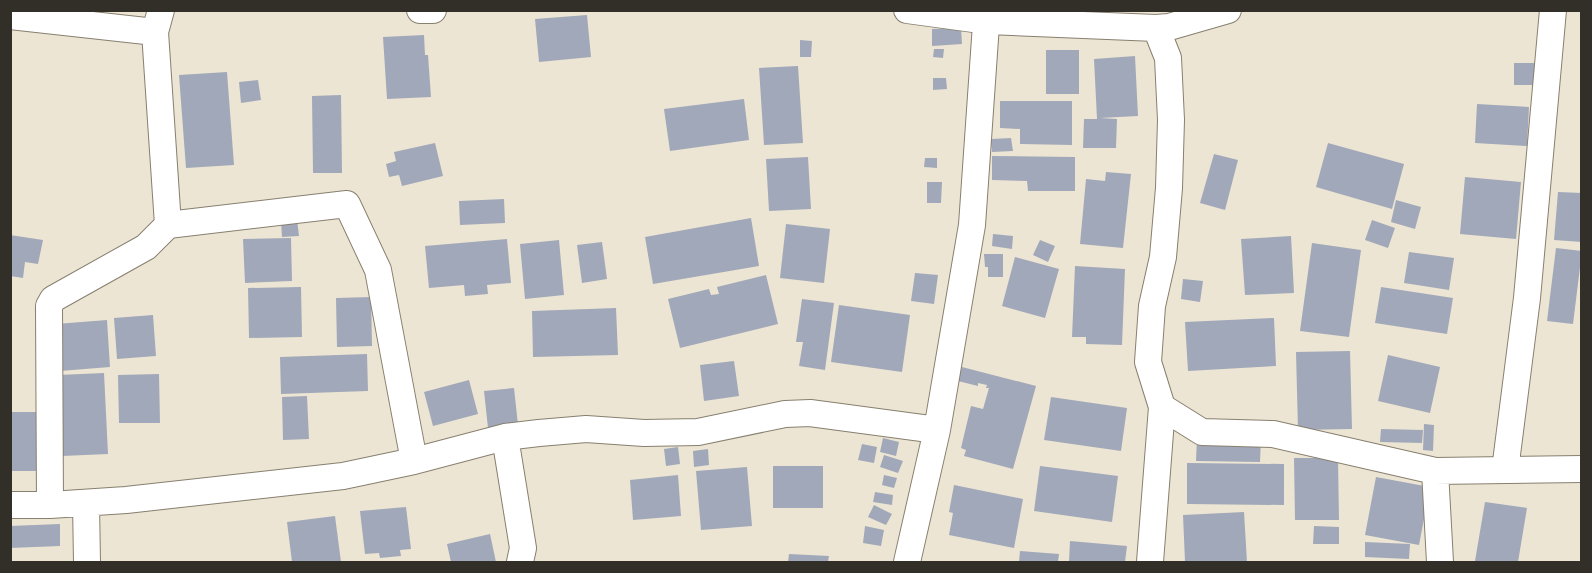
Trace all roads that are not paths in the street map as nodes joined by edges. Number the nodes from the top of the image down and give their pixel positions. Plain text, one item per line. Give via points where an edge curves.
1 (420, 10) edge
2 (433, 10) edge
3 (908, 10) edge
4 (1228, 10) edge
5 (1553, 10) edge
6 (10, 16) edge
7 (988, 16) edge
8 (1181, 17) edge
9 (158, 21) edge
10 (1156, 28) junction
11 (168, 225) junction
12 (1162, 407) junction
13 (936, 430) junction
14 (505, 437) junction
15 (414, 461) junction
16 (1505, 470) junction
17 (1581, 470) edge
18 (1435, 471) junction
19 (86, 503) junction
20 (10, 505) edge
21 (50, 505) junction
22 (87, 562) edge
23 (520, 562) edge
24 (907, 562) edge
25 (1150, 562) edge
26 (1440, 562) edge

1 - 2 street
3 - 7 street
4 - 8 street
5 - 16 street via 1527,298
6 - 9 street
7 - 10 street
7 - 13 street via 972,225
8 - 10 street via 1169,27
9 - 11 street
10 - 12 street via 1168,58 1171,120 1169,188 1148,362
11 - 15 street via 347,204 378,270
11 - 21 street via 146,247 53,298 49,306
12 - 18 street via 1202,432 1273,434
12 - 25 street
13 - 14 street via 810,413 785,414 698,432 586,429
13 - 24 street
14 - 15 street
14 - 23 street via 523,548
15 - 19 street via 343,476
16 - 17 street
16 - 18 street
18 - 26 street
19 - 21 street
19 - 22 street
20 - 21 street

